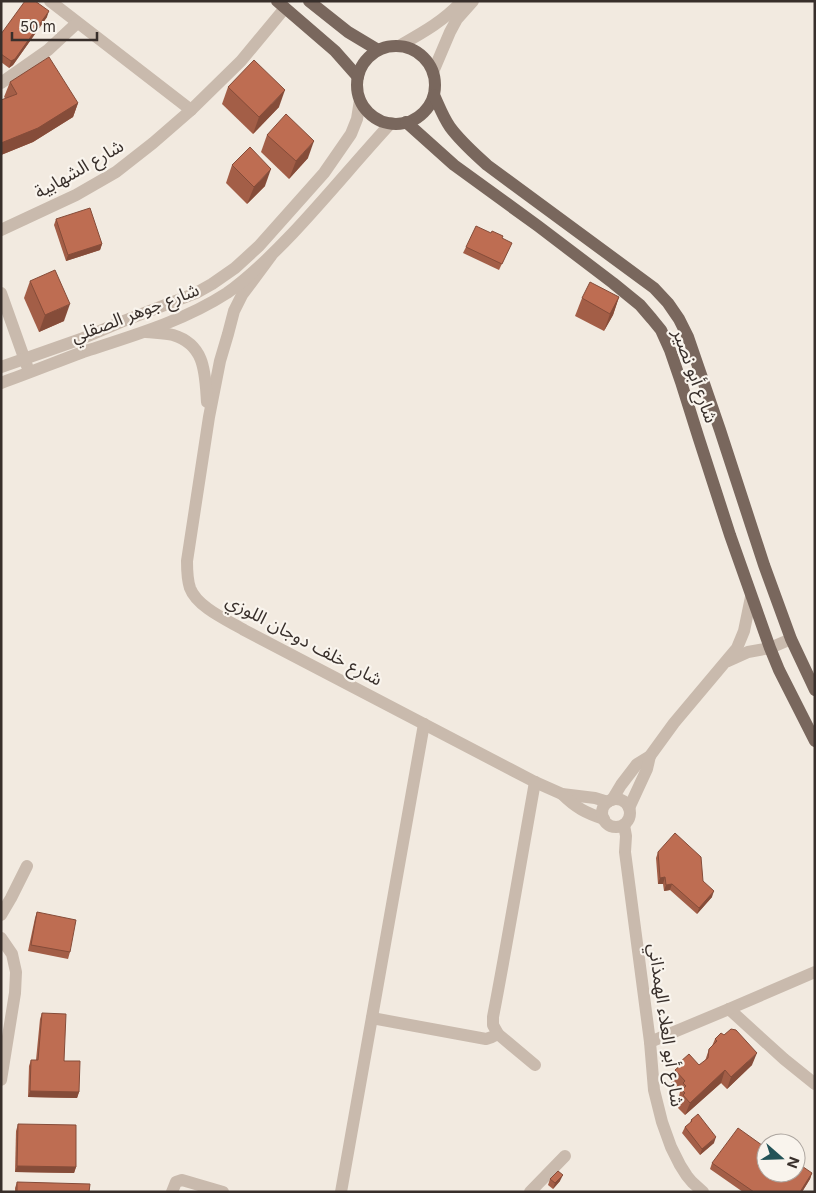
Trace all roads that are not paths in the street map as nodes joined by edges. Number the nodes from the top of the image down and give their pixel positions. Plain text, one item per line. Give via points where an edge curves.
1 (50, 1) edge
2 (309, 1) edge
3 (462, 1) edge
4 (472, 1) edge
5 (282, 5) edge
6 (77, 23) junction
7 (399, 46) junction
8 (378, 50) junction
9 (433, 72) junction
10 (358, 77) junction
11 (1, 84) edge
12 (434, 95) junction
13 (360, 100) junction
14 (191, 110) junction
15 (406, 122) junction
16 (390, 123) junction
17 (1, 230) edge
18 (271, 256) junction
19 (1, 293) edge
20 (144, 332) junction
21 (25, 359) junction
22 (1, 367) edge
23 (28, 374) junction
24 (1, 383) edge
25 (209, 417) junction
26 (751, 597) junction
27 (791, 639) junction
28 (770, 648) junction
29 (726, 662) junction
30 (815, 690) edge
31 (424, 724) junction
32 (815, 741) edge
33 (650, 756) junction
34 (535, 782) junction
35 (562, 794) junction
36 (610, 801) junction
37 (629, 808) junction
38 (607, 822) junction
39 (624, 825) junction
40 (625, 852) junction
41 (27, 866) dead end
42 (1, 915) edge
43 (1, 938) edge
44 (815, 972) edge
45 (729, 1009) junction
46 (372, 1018) junction
47 (498, 1034) junction
48 (650, 1042) junction
49 (535, 1065) dead end
50 (1, 1080) edge
51 (815, 1084) edge
52 (564, 1156) dead end
53 (172, 1192) edge
54 (223, 1192) edge
55 (341, 1192) edge
56 (530, 1192) edge
57 (703, 1192) edge

1 - 6 street
2 - 8 main road via 348,32
3 - 7 street via 443,20
4 - 9 street via 457,19
5 - 10 main road via 335,51
5 - 14 street, شارع الشهابية via 241,61
6 - 11 street via 48,50
6 - 14 street
7 - 8 main road
7 - 9 main road via 416,51
8 - 10 main road via 362,66
9 - 12 main road
10 - 13 main road
12 - 15 main road via 423,112
12 - 27 main road, شارع أبو نصير via 450,127 466,146 487,165 654,288 679,319 695,356
13 - 16 main road via 378,119
13 - 21 street, شارع جوهر الصقلي via 358,119 351,134 324,173 235,268 196,294
14 - 17 street, شارع الشهابية via 154,144 116,172 76,195
15 - 16 main road
15 - 26 main road, شارع أبو نصير via 454,165 613,283 652,319 666,340 681,382
16 - 18 street, شارع جوهر الصقلي via 320,206
18 - 20 street, شارع جوهر الصقلي via 218,298
18 - 25 street, شارع خلف دوجان اللوزي via 234,311
19 - 21 street
20 - 23 street, شارع جوهر الصقلي
20 - 25 street, شارع خلف دوجان اللوزي via 171,334 187,341 196,350 204,368
21 - 22 street, شارع جوهر الصقلي
21 - 23 street
23 - 24 street, شارع جوهر الصقلي
25 - 31 street, شارع خلف دوجان اللوزي via 188,561 187,577 197,600 244,630
26 - 28 main road, شارع أبو نصير
26 - 29 street via 742,637
27 - 28 street
27 - 30 main road, شارع أبو نصير
28 - 29 street via 748,652
28 - 32 main road, شارع أبو نصير
29 - 33 street
31 - 34 street, شارع خلف دوجان اللوزي
31 - 46 street
33 - 36 street via 637,764
33 - 37 street
34 - 35 street, شارع خلف دوجان اللوزي
34 - 47 street via 493,1017
35 - 36 street, شارع خلف دوجان اللوزي
35 - 38 street, شارع خلف دوجان اللوزي via 581,810
36 - 37 street via 623,800
36 - 38 street via 603,810
37 - 39 street via 630,817
38 - 39 street via 615,827
38 - 40 street, شارع أبو العلاء الهمذاني
39 - 40 street, شارع أبو العلاء الهمذاني
40 - 48 street, شارع أبو العلاء الهمذاني
41 - 42 street
43 - 50 street via 12,954 16,972
44 - 45 street
45 - 48 street
45 - 51 street
46 - 47 street via 486,1039
46 - 55 street
47 - 49 street
48 - 57 street, شارع أبو العلاء الهمذاني via 654,1090 662,1122 680,1166
52 - 56 street
53 - 54 street via 176,1182 182,1180

